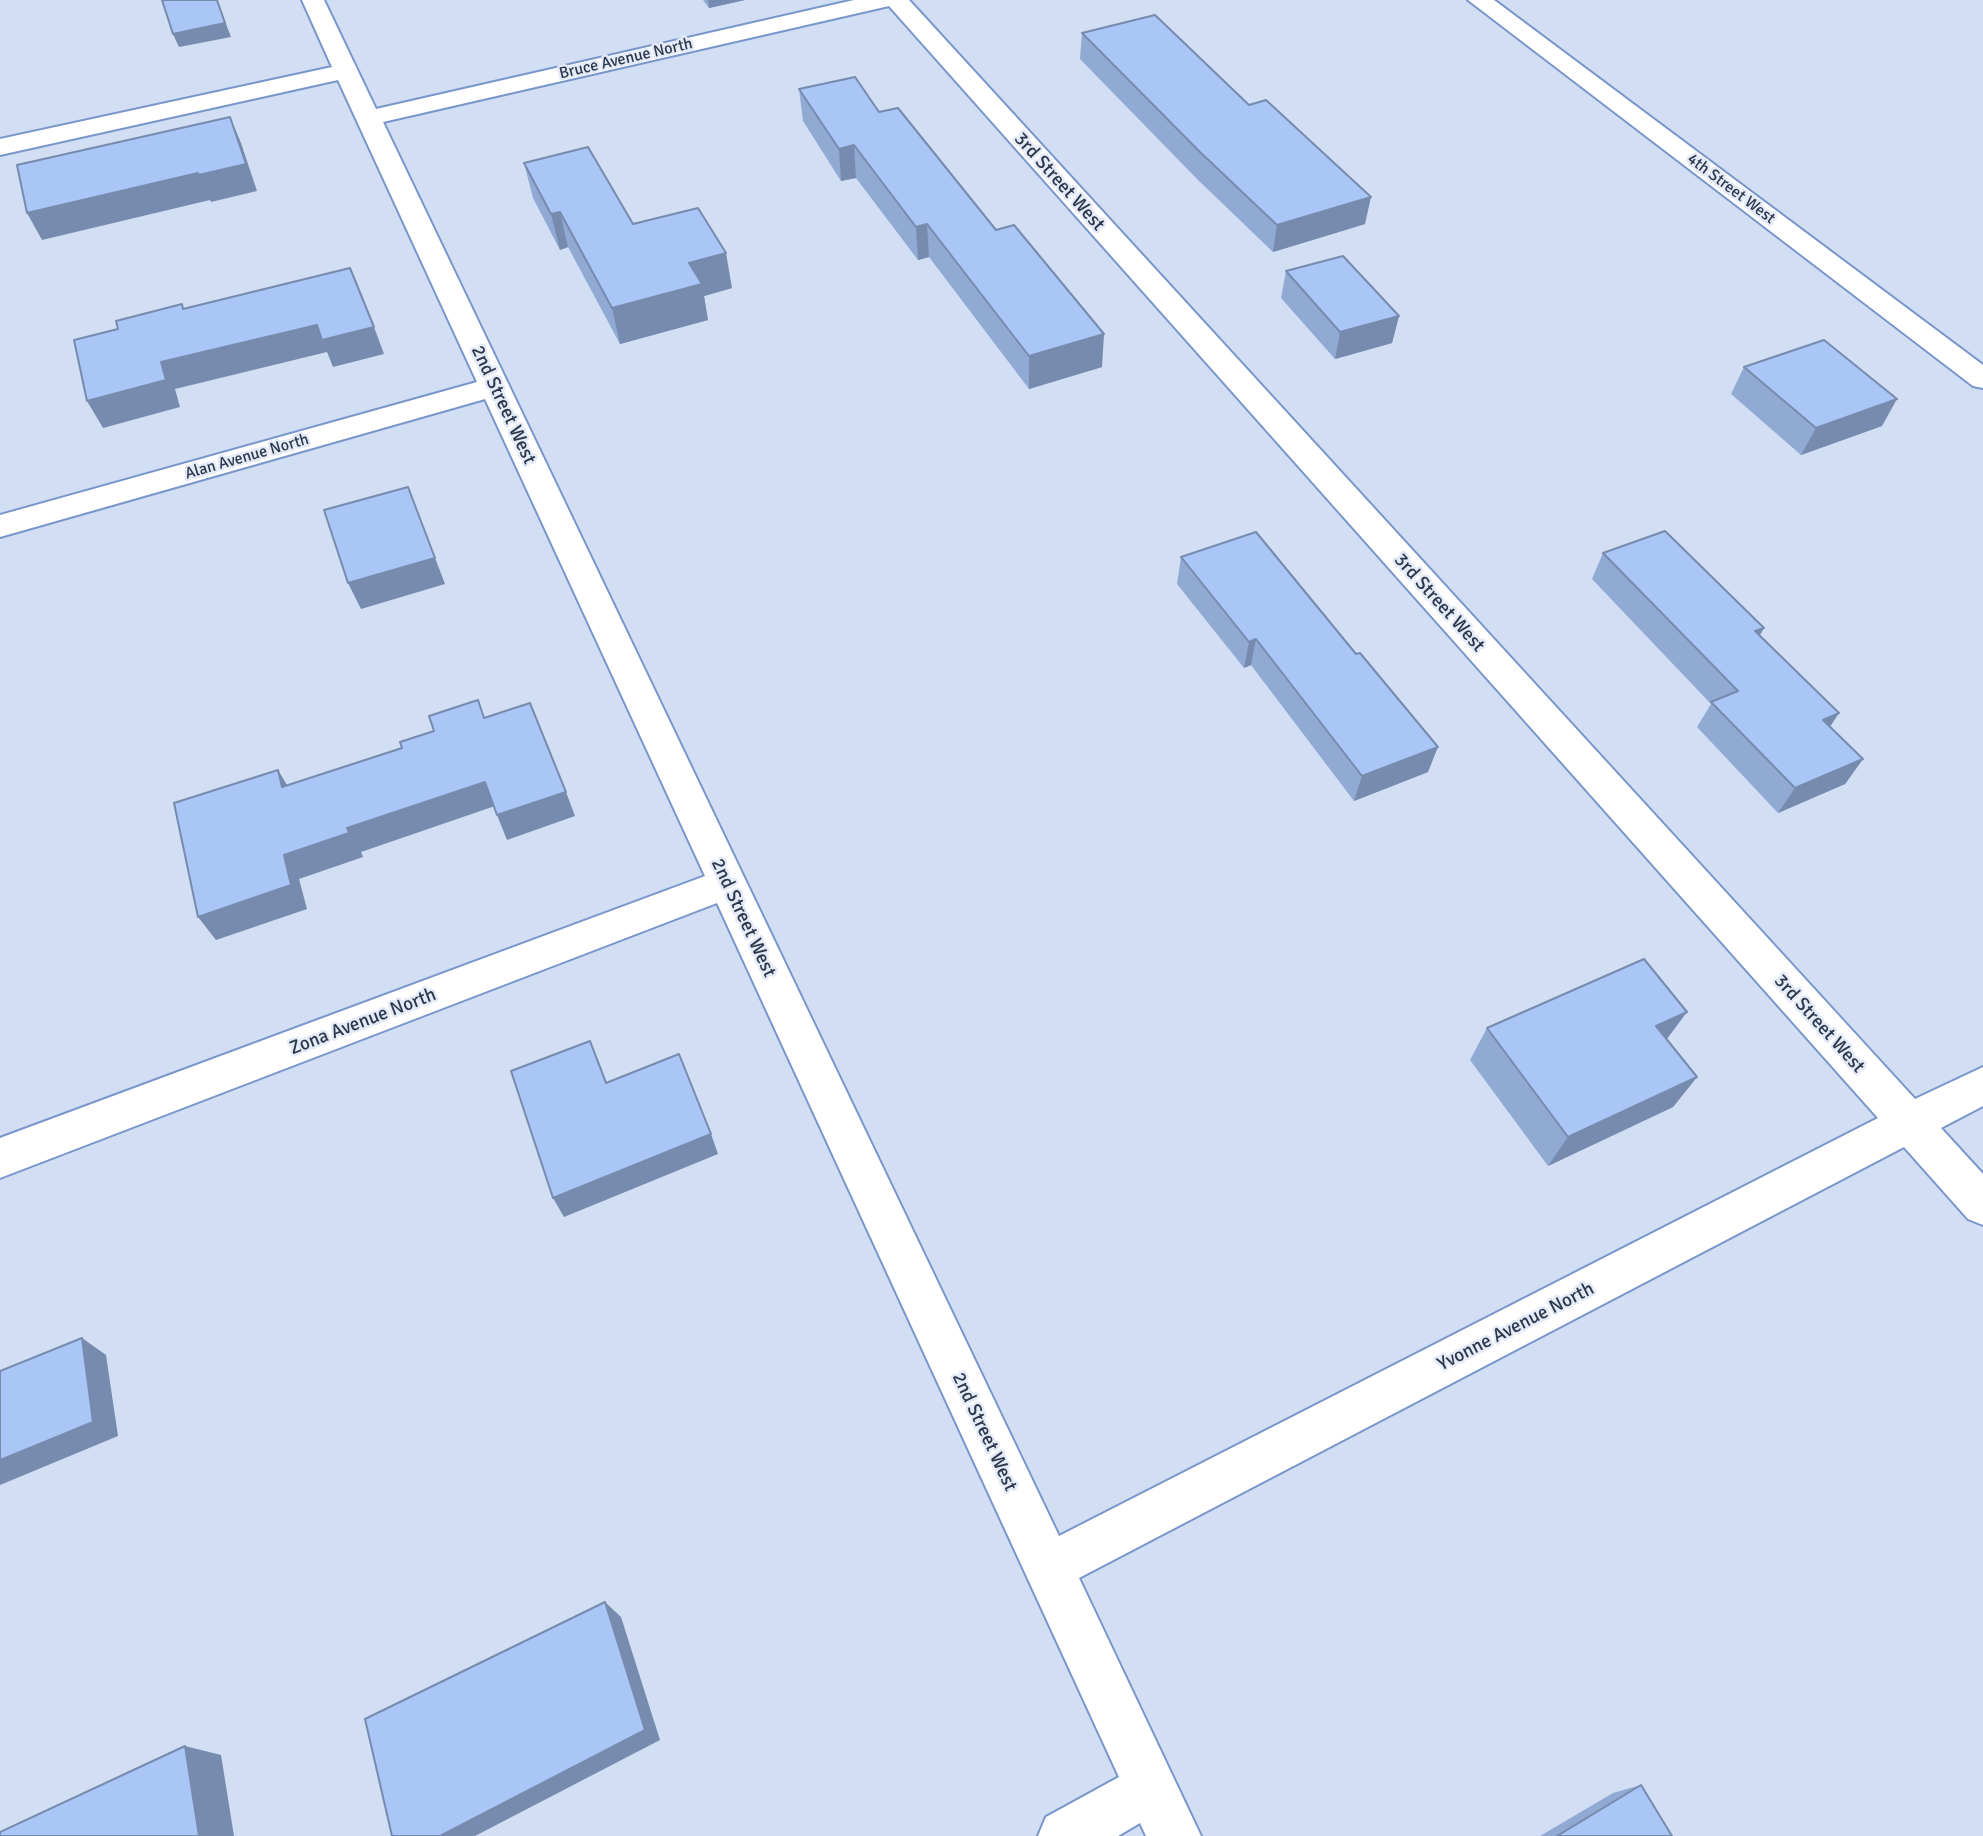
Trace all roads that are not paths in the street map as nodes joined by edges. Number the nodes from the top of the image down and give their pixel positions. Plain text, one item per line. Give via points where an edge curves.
1 (313, 0) edge
2 (884, 0) edge
3 (896, 0) edge
4 (1479, 0) edge
5 (345, 71) junction
6 (368, 118) junction
7 (0, 147) edge
8 (1983, 379) edge
9 (495, 387) junction
10 (0, 526) edge
11 (726, 884) junction
12 (1983, 1085) edge
13 (1909, 1123) junction
14 (0, 1158) edge
15 (1983, 1205) edge
16 (1048, 1568) junction
17 (1151, 1788) junction
18 (1065, 1836) edge
19 (1174, 1836) edge

1 - 5 street, 2nd Street West
2 - 6 street, Bruce Avenue North
3 - 13 street, 3rd Street West
4 - 8 street, 4th Street West
5 - 6 street, 2nd Street West
5 - 7 street
6 - 9 street, 2nd Street West
9 - 10 street, Alan Avenue North
9 - 11 street, 2nd Street West
11 - 14 street, Zona Avenue North
11 - 16 street, 2nd Street West
12 - 13 street, Yvonne Avenue North
13 - 15 street, 3rd Street West
13 - 16 street, Yvonne Avenue North
16 - 17 street, 2nd Street West
17 - 18 street
17 - 19 street, 2nd Street West

